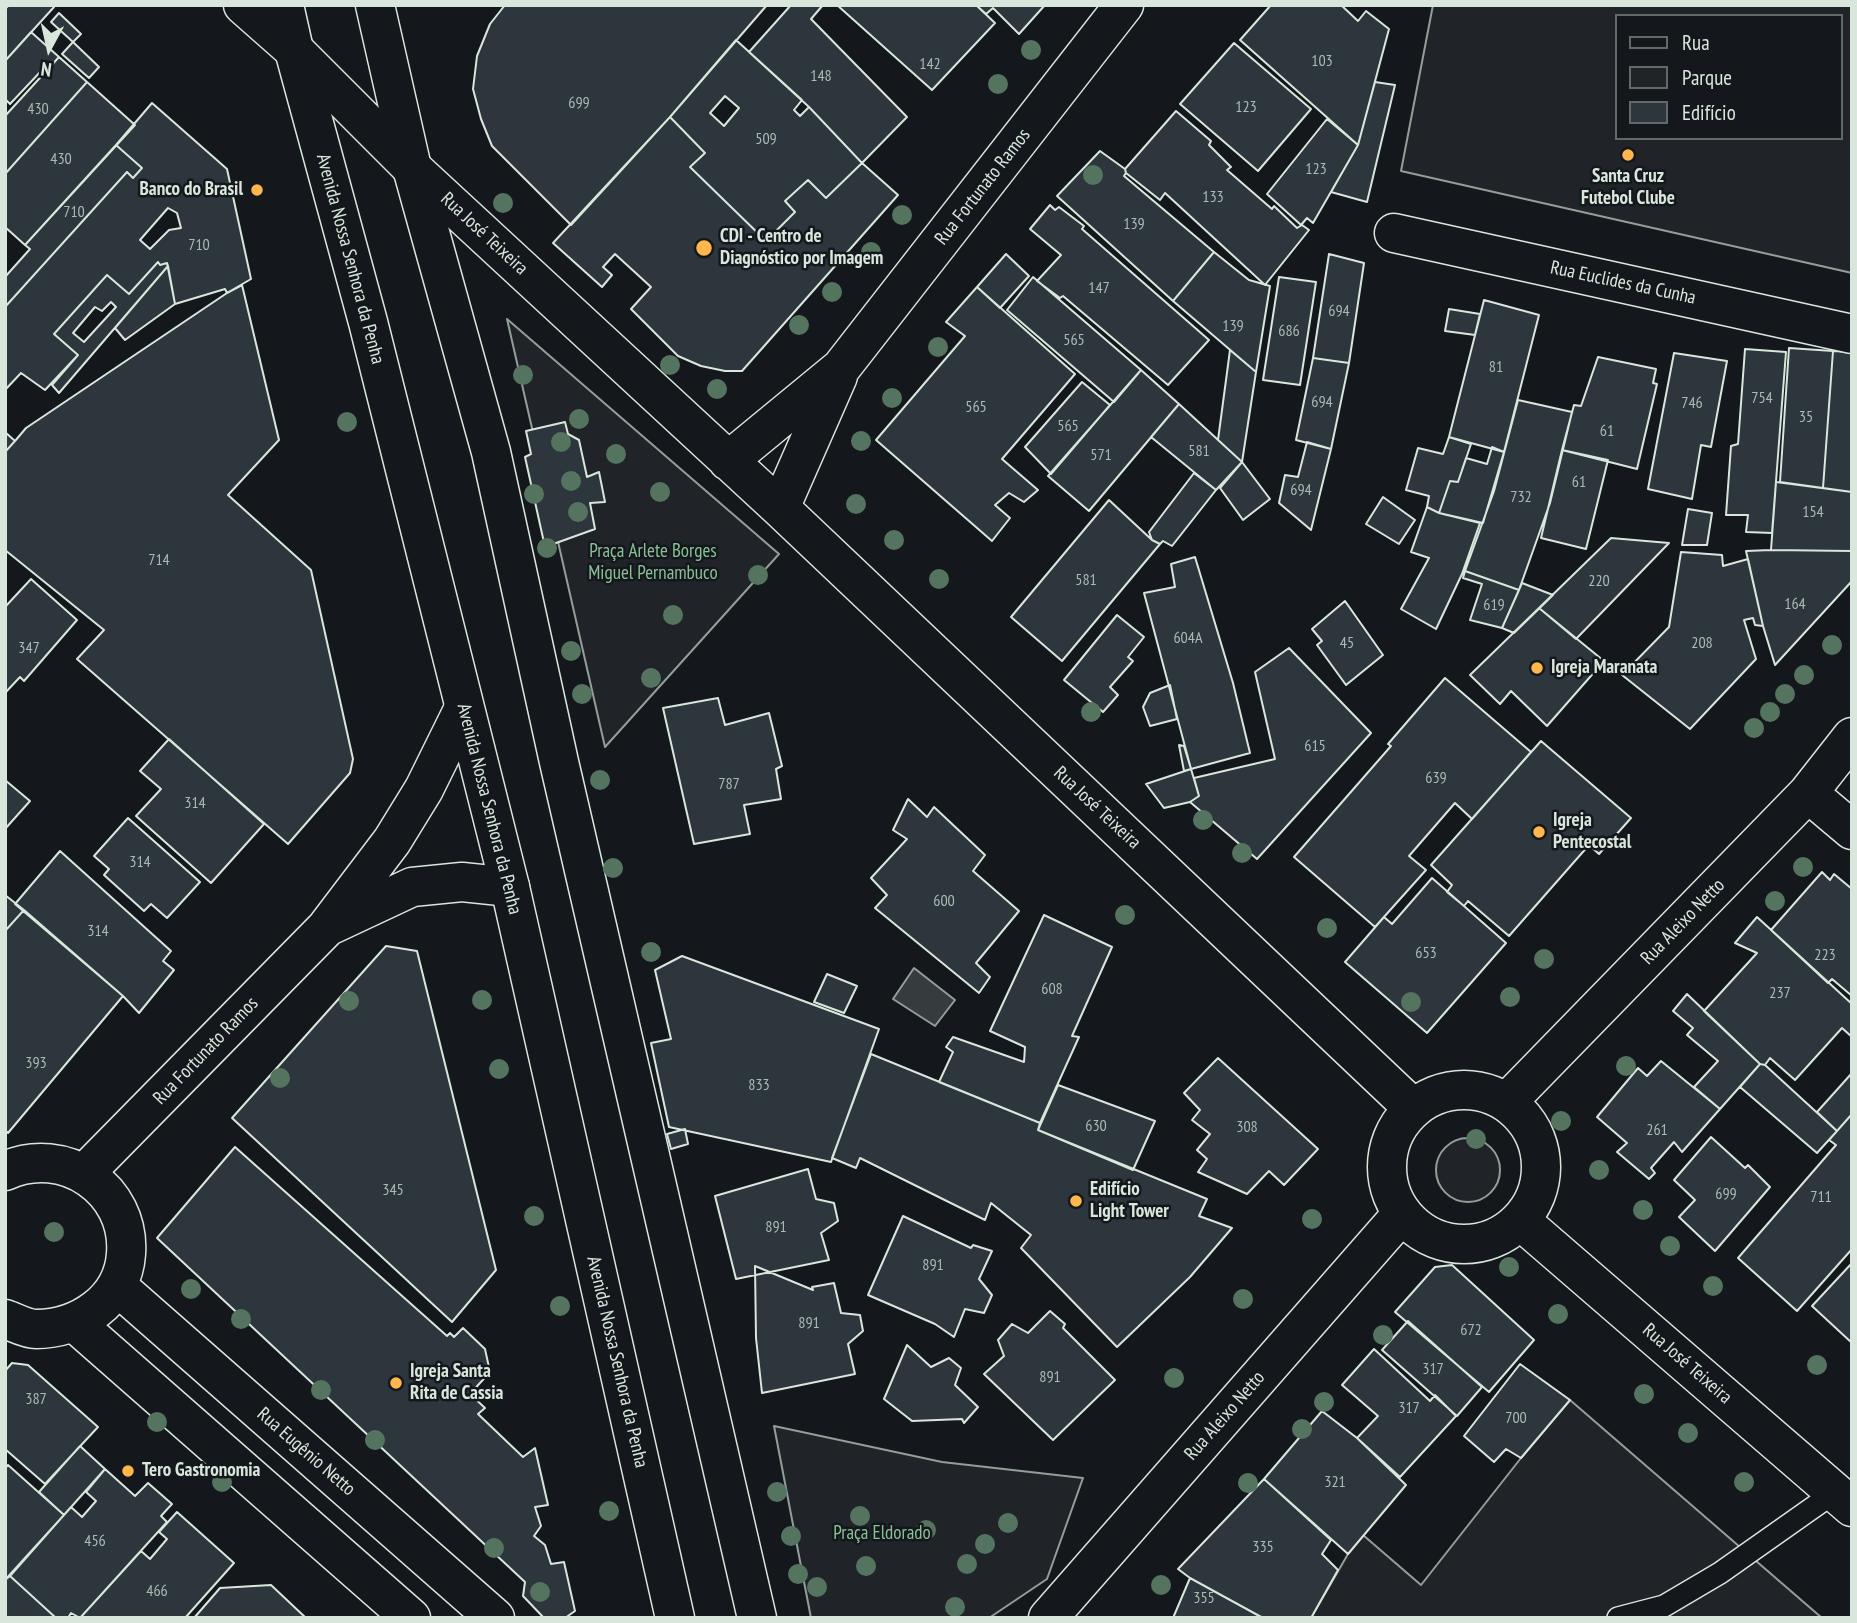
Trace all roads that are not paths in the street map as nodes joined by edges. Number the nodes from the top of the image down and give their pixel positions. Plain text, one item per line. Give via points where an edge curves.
1 (243, 5) edge
2 (284, 5) edge
3 (375, 5) edge
4 (1124, 5) edge
5 (293, 50) junction
6 (412, 168) junction
7 (1394, 233) dead end
8 (1852, 334) edge
9 (842, 368) junction
10 (728, 461) junction
11 (780, 508) junction
12 (463, 710) junction
13 (1852, 737) edge
14 (1808, 793) junction
15 (1852, 830) edge
16 (510, 887) junction
17 (326, 928) junction
18 (1507, 1102) junction
19 (1413, 1108) junction
20 (5, 1171) edge
21 (85, 1173) junction
22 (1402, 1214) junction
23 (1521, 1221) junction
24 (117, 1286) junction
25 (5, 1319) edge
26 (75, 1323) junction
27 (1843, 1500) edge
28 (673, 1616) edge
29 (411, 1618) edge
30 (495, 1618) edge
31 (757, 1618) edge
32 (1048, 1618) edge
33 (1618, 1618) edge

1 - 5 street, Rua José Teixeira
2 - 5 street, Avenida Nossa Senhora da Penha
3 - 6 street
4 - 9 street, Rua Fortunato Ramos
5 - 6 street, Rua José Teixeira
5 - 12 street, Avenida Nossa Senhora da Penha via 368,322
6 - 10 street, Rua José Teixeira
6 - 31 street via 491,452
7 - 8 street, Rua Euclides da Cunha
9 - 10 street, Rua Fortunato Ramos
9 - 11 street, Rua Fortunato Ramos
10 - 11 street
11 - 19 street, Rua José Teixeira
12 - 16 street, Avenida Nossa Senhora da Penha
12 - 17 street, Rua Fortunato Ramos via 392,841
13 - 14 street, Rua Aleixo Netto
14 - 15 street
14 - 18 street, Rua Aleixo Netto
16 - 17 street, Rua Fortunato Ramos via 462,882 412,887
16 - 28 street, Avenida Nossa Senhora da Penha
17 - 21 street, Rua Fortunato Ramos
18 - 19 street via 1485,1091 1459,1090 1434,1095
18 - 23 street via 1531,1126 1542,1158 1539,1192
19 - 22 street via 1395,1131 1386,1160 1389,1188
20 - 21 street via 40,1162
21 - 24 street via 109,1195 123,1223 126,1255
22 - 23 street via 1438,1240 1483,1244
22 - 32 street, Rua Aleixo Netto
23 - 27 street, Rua José Teixeira
24 - 26 street via 99,1308
24 - 30 street, Rua Eugênio Netto
25 - 26 street via 33,1330
26 - 29 street
27 - 33 lane via 1664,1606

